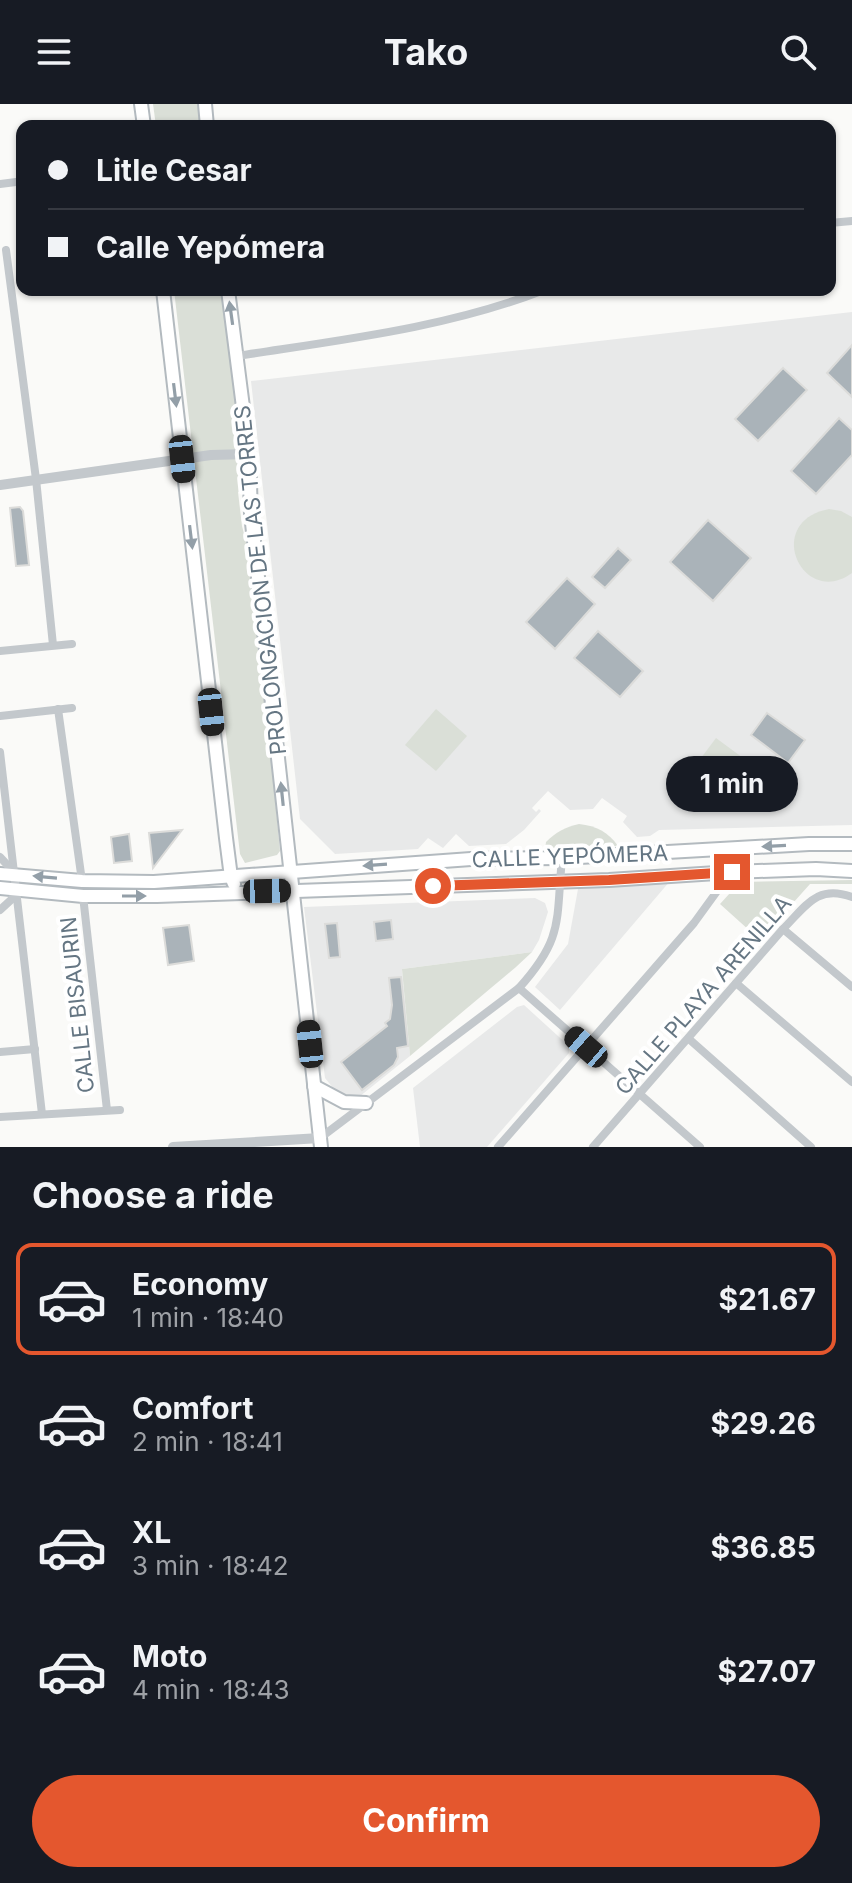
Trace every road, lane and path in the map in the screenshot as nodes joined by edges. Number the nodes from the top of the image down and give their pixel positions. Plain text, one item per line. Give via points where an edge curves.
1 (16, 182) dead end
2 (0, 184) edge
3 (3, 250) edge
4 (164, 296) edge
5 (229, 296) edge
6 (528, 296) edge
7 (237, 356) junction
8 (249, 454) junction
9 (182, 459) junction
10 (36, 479) junction
11 (0, 485) edge
12 (72, 644) dead end
13 (53, 645) junction
14 (0, 651) edge
15 (72, 708) dead end
16 (58, 709) junction
17 (0, 716) edge
18 (0, 752) edge
19 (852, 844) edge
20 (0, 857) edge
21 (562, 858) junction
22 (290, 871) junction
23 (852, 871) edge
24 (732, 872) junction
25 (0, 874) edge
26 (16, 875) junction
27 (231, 877) junction
28 (82, 881) junction
29 (560, 882) junction
30 (0, 888) edge
31 (17, 890) junction
32 (292, 890) junction
33 (242, 891) junction
34 (83, 896) junction
35 (852, 897) edge
36 (0, 910) edge
37 (783, 929) junction
38 (736, 983) junction
39 (852, 987) edge
40 (519, 988) junction
41 (689, 1039) junction
42 (586, 1047) junction
43 (35, 1049) junction
44 (0, 1052) edge
45 (852, 1082) edge
46 (314, 1086) junction
47 (639, 1095) junction
48 (366, 1103) junction
49 (107, 1110) junction
50 (120, 1110) dead end
51 (42, 1114) junction
52 (0, 1117) edge
53 (320, 1142) edge
54 (173, 1147) edge
55 (498, 1147) edge
56 (593, 1147) edge
57 (700, 1147) edge
58 (811, 1147) edge

1 - 2 street
3 - 10 street
4 -> 9 main road
7 -> 5 main road, PROLONGACION DE LAS TORRES
6 - 7 street via 389,332
7 - 8 main road, PROLONGACION DE LAS TORRES
8 - 9 street
22 -> 8 main road, PROLONGACION DE LAS TORRES
9 - 10 street
9 -> 27 main road
10 - 11 street
10 - 13 street
12 - 13 street
13 - 14 street
15 - 16 street
16 - 17 street
16 - 28 street
18 - 26 street
19 -> 21 main road, CALLE YEPÓMERA
20 - 26 street
21 -> 22 main road, CALLE YEPÓMERA
21 - 29 street
22 - 27 main road, CALLE YEPÓMERA
22 - 32 main road, PROLONGACION DE LAS TORRES
23 - 24 main road, CALLE YEPÓMERA
24 - 29 main road, CALLE YEPÓMERA
24 - 42 street
25 - 26 main road, CALLE YEPÓMERA
28 -> 26 main road, CALLE YEPÓMERA
26 - 31 street
27 - 28 main road, CALLE YEPÓMERA
27 - 33 main road
29 - 32 main road, CALLE YEPÓMERA
29 - 40 street via 554,937 539,966
30 - 31 main road, CALLE YEPÓMERA
31 - 34 main road, CALLE YEPÓMERA
31 - 36 street
31 - 43 street
32 - 33 main road, CALLE YEPÓMERA
32 - 46 main road, PROLONGACION DE LAS TORRES
34 -> 33 main road, CALLE YEPÓMERA
34 - 49 street, CALLE BISAURIN
35 - 37 street, CALLE PLAYA ARENILLA via 821,893
37 - 38 street, CALLE PLAYA ARENILLA
37 - 39 street
38 - 41 street, CALLE PLAYA ARENILLA
38 - 45 street
40 - 42 street
40 - 48 street
41 - 47 street, CALLE PLAYA ARENILLA
41 - 58 street
42 - 47 street
42 - 55 street
43 - 44 street
43 - 51 street
46 - 48 main road via 344,1102
46 - 53 main road, PROLONGACION DE LAS TORRES
47 - 56 street, CALLE PLAYA ARENILLA
47 - 57 street
48 - 53 street
49 - 50 street
49 - 51 street
51 - 52 street
53 - 54 street

